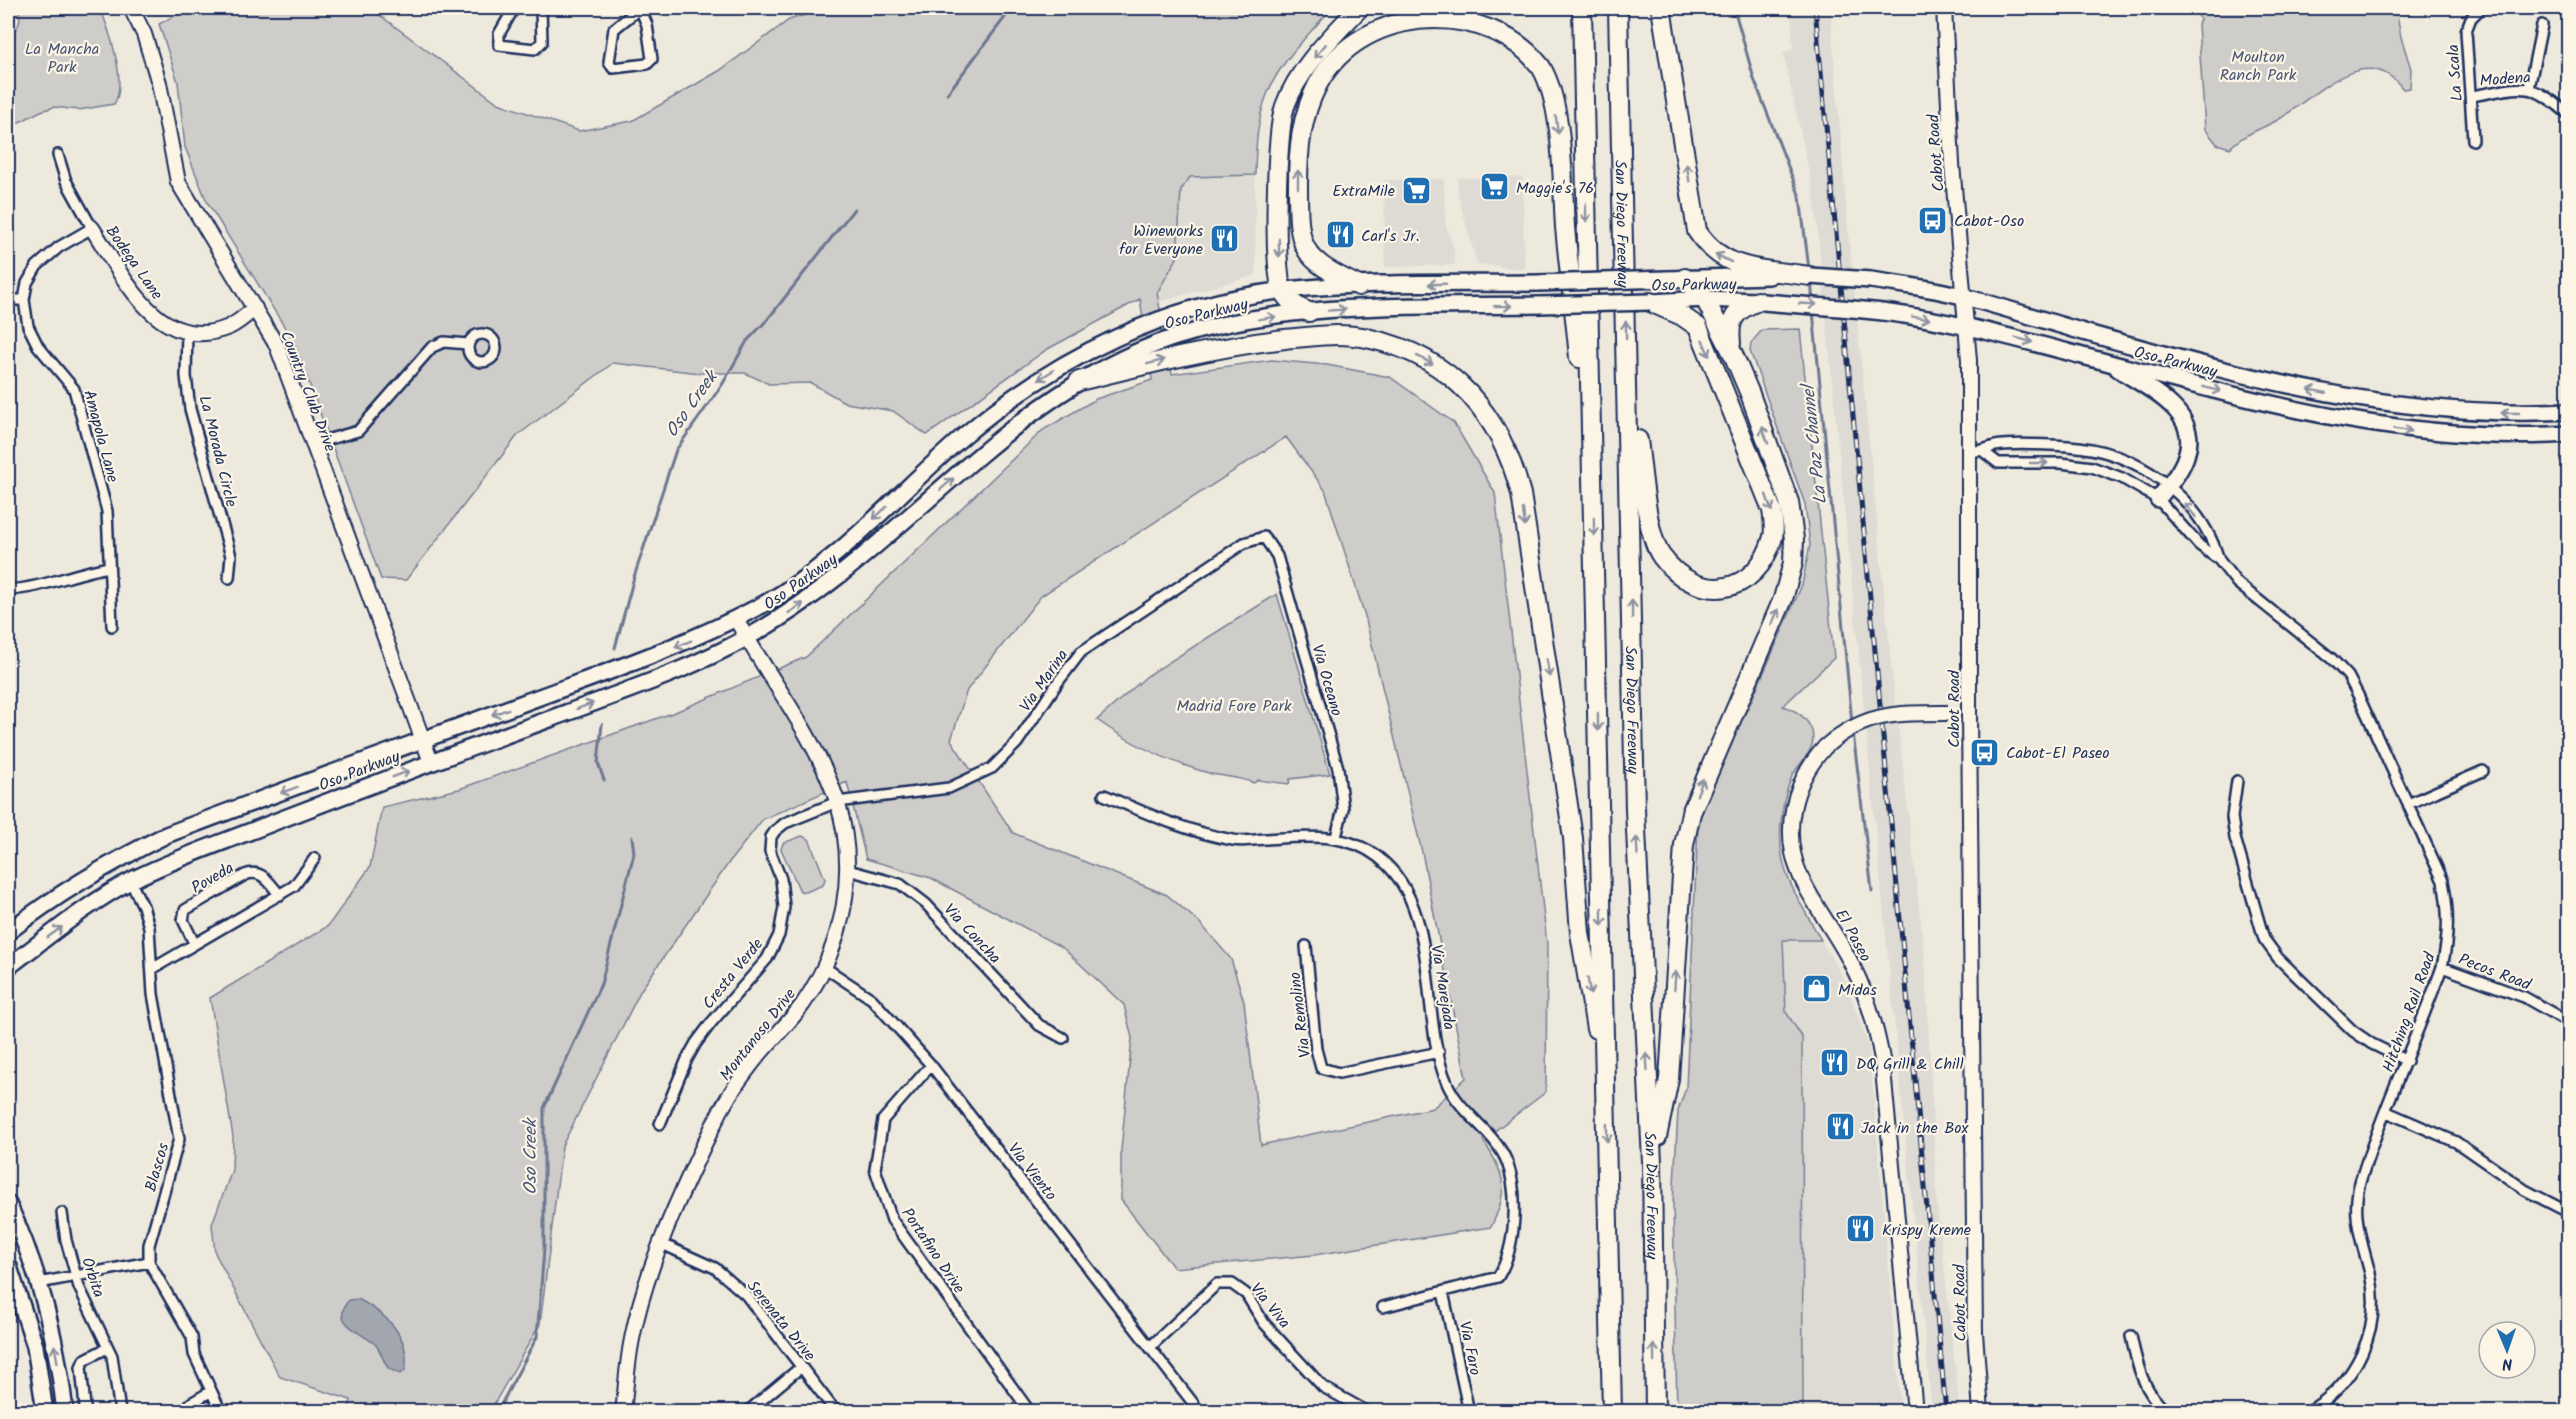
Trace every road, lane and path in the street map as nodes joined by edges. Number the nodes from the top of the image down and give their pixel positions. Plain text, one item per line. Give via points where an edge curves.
1 (131, 8) edge
2 (514, 8) edge
3 (541, 8) edge
4 (641, 8) edge
5 (1359, 8) edge
6 (1582, 8) edge
7 (1618, 8) edge
8 (1661, 8) edge
9 (1944, 8) edge
10 (2481, 8) edge
11 (2542, 25) dead end
12 (2529, 88) junction
13 (2471, 96) junction
14 (2568, 114) edge
15 (2473, 140) dead end
16 (58, 155) dead end
17 (92, 228) junction
18 (1760, 273) junction
19 (1810, 276) joint
20 (1676, 279) junction
21 (1359, 286) junction
22 (1283, 290) junction
23 (1963, 296) junction
24 (1705, 299) junction
25 (8, 300) edge
26 (24, 300) junction
27 (1760, 302) junction
28 (1661, 304) junction
29 (255, 308) junction
30 (1309, 312) junction
31 (1176, 316) junction
32 (1967, 326) junction
33 (187, 331) junction
34 (1174, 338) junction
35 (468, 344) dead end
36 (1733, 354) junction
37 (2108, 362) junction
38 (1626, 364) junction
39 (1079, 381) junction
40 (2568, 411) edge
41 (2568, 434) edge
42 (312, 444) junction
43 (1969, 452) junction
44 (1984, 452) junction
45 (1593, 484) junction
46 (2169, 484) junction
47 (2158, 499) junction
48 (1264, 537) joint
49 (2218, 560) junction
50 (109, 567) junction
51 (229, 578) dead end
52 (8, 590) edge
53 (736, 619) junction
54 (112, 626) dead end
55 (747, 639) junction
56 (1969, 713) junction
57 (422, 740) junction
58 (431, 762) junction
59 (2483, 771) dead end
60 (2237, 781) dead end
61 (1104, 795) dead end
62 (837, 802) junction
63 (2408, 804) junction
64 (1336, 837) junction
65 (315, 858) dead end
66 (848, 870) junction
67 (130, 881) junction
68 (280, 895) junction
69 (8, 932) edge
70 (194, 943) junction
71 (1306, 946) dead end
72 (8, 967) edge
73 (824, 967) junction
74 (2442, 967) junction
75 (152, 969) junction
76 (2568, 1022) edge
77 (1063, 1038) dead end
78 (1439, 1052) junction
79 (2407, 1061) junction
80 (931, 1065) junction
81 (1606, 1097) junction
82 (2386, 1112) junction
83 (660, 1124) dead end
84 (1652, 1162) junction
85 (8, 1203) edge
86 (2568, 1212) edge
87 (62, 1213) dead end
88 (662, 1244) junction
89 (149, 1262) junction
90 (8, 1264) edge
91 (77, 1276) junction
92 (39, 1283) junction
93 (1443, 1292) junction
94 (1383, 1306) dead end
95 (2131, 1336) dead end
96 (1151, 1346) junction
97 (107, 1348) junction
98 (801, 1367) junction
99 (210, 1392) junction
100 (85, 1407) dead end
101 (1467, 1411) edge
102 (45, 1412) edge
103 (65, 1412) edge
104 (120, 1412) edge
105 (184, 1412) edge
106 (221, 1412) edge
107 (623, 1412) edge
108 (747, 1412) edge
109 (836, 1412) edge
110 (1030, 1412) edge
111 (1200, 1412) edge
112 (1368, 1412) edge
113 (1612, 1412) edge
114 (1654, 1412) edge
115 (1915, 1412) edge
116 (1982, 1412) edge
117 (2168, 1412) edge
118 (2307, 1412) edge

1 - 29 street, Country Club Drive via 159,82 178,182
2 - 3 street via 499,34 499,45 535,49 542,42
4 - 4 street via 652,59 647,64 613,68 609,62 614,30
5 -> 22 highway via 1318,52 1285,106 1277,156 1279,275
6 -> 45 highway
38 -> 7 highway, San Diego Freeway
18 -> 8 highway via 1723,260 1697,231
9 - 23 street, Cabot Road
10 - 13 street, La Scala via 2466,31
11 - 12 street
12 - 13 street, Modena
12 - 14 street, Modena via 2548,96
13 - 15 street, La Scala
16 - 17 street, Bodega Lane via 66,181
17 - 26 street, Amapola Lane via 58,247 37,266 27,283
17 - 33 street, Bodega Lane via 150,313 165,324
18 - 19 highway
18 - 20 main road, Oso Parkway
19 - 23 main road, Oso Parkway, bridge via 1871,280
20 -> 21 main road, Oso Parkway, bridge
20 - 24 highway
21 - 22 main road, Oso Parkway
21 -> 45 highway via 1324,270 1308,254 1301,237 1300,137 1319,83 1355,42 1386,22 1418,11 1451,8 1482,15 1509,30 1529,48 1542,69 1555,109
22 - 30 highway via 1297,308
22 - 31 main road, Oso Parkway via 1233,299
23 - 32 street, Cabot Road
40 -> 23 main road, Oso Parkway via 2481,413 2350,398 2088,333
24 - 27 main road, Oso Parkway
24 - 28 main road, Oso Parkway
24 - 36 highway
25 - 26 street
26 - 50 street, Amapola Lane via 28,326 38,345 74,389 107,511
27 -> 32 main road, Oso Parkway, bridge via 1874,310
27 - 36 highway via 1741,308 1731,319
30 -> 28 main road, Oso Parkway, bridge
28 -> 38 highway via 1698,327 1772,510 1773,535 1765,558 1746,580 1719,588 1704,587 1686,580 1660,555 1651,527
29 - 33 street, Bodega Lane via 231,326 209,334
29 - 42 street, Country Club Drive via 277,346
34 -> 30 main road, Oso Parkway via 1225,325
31 - 34 main road
31 -> 53 main road, Oso Parkway via 1096,345 1032,384 963,437 811,573
32 -> 37 main road, Oso Parkway
32 - 43 street, Cabot Road
33 - 51 street, La Morada Circle via 190,409 231,556
34 - 39 main road, Oso Parkway
35 - 42 street via 444,342 432,348 358,430
84 -> 36 highway via 1669,1079 1684,845 1691,813 1783,599 1793,563 1789,502
37 -> 41 main road, Oso Parkway via 2298,411 2373,426 2468,435
37 - 46 main road via 2169,401 2182,418 2188,446 2182,466
84 -> 38 highway, San Diego Freeway via 1635,809
55 -> 39 main road, Oso Parkway via 832,582 984,450
39 -> 81 highway via 1201,351 1342,335 1371,339 1432,363 1478,402 1499,431 1521,494 1574,838 1580,933
42 - 57 street, Country Club Drive
43 - 44 street, Hitching Rail Road
43 - 56 street, Cabot Road
44 - 46 street, Hitching Rail Road via 1995,446 2069,446 2101,451 2141,466
44 -> 47 street, Hitching Rail Road via 1998,463 2092,467 2122,478
45 -> 81 highway
46 - 47 main road
49 -> 46 street, Hitching Rail Road via 2212,536
47 - 49 street, Hitching Rail Road via 2199,545
48 - 62 street, Via Marina via 1244,543 1081,652 1017,743 992,768 949,788
48 - 64 street, Via Oceano via 1277,556 1338,768 1342,809
49 - 63 street, Hitching Rail Road via 2237,583 2313,642 2348,676
50 - 52 street via 62,577 45,585
50 - 54 street, Amapola Lane
53 - 55 street, Montanoso Drive
53 -> 57 main road, Oso Parkway via 685,643
58 -> 55 main road, Oso Parkway via 659,679
55 - 62 street, Montanoso Drive via 809,740
56 - 115 street, El Paseo, bridge via 1900,713 1847,729 1825,747 1802,779 1791,815 1796,864 1854,968 1872,1016 1882,1059
56 - 116 street, Cabot Road via 1975,1332
57 - 58 street, Country Club Drive
57 -> 69 main road, Oso Parkway via 166,835 76,883
67 -> 58 main road, Oso Parkway
59 - 63 street
60 - 79 street via 2232,817 2235,838 2264,939 2278,958 2353,1031
61 - 64 street, Via Marejada via 1183,828 1235,841
62 - 66 street, Montanoso Drive
62 - 83 street, Cresta Verde via 785,823 771,837 770,851 783,892 779,935 767,959 696,1043
63 - 74 street, Hitching Rail Road via 2443,881 2449,929
64 - 78 street, Via Marejada via 1378,857 1403,885 1417,918
65 - 68 street via 294,886
66 - 73 street, Montanoso Drive via 844,912
66 - 77 street, Via Concha via 900,884 926,904 1039,1025
72 -> 67 main road, Oso Parkway
67 - 75 street, Blascos via 149,927
68 - 70 street
68 - 70 street, Poveda via 261,873 245,875 185,910 183,920
70 - 75 street
71 - 78 street, Via Remolino via 1321,1068 1339,1073
73 - 80 street, Via Viento via 872,999
73 - 88 street, Montanoso Drive via 802,1005 750,1065 727,1100
74 - 76 street, Pecos Road via 2524,997
74 - 79 street, Hitching Rail Road
75 - 89 street, Blascos via 179,1139 149,1245
78 - 93 street, Via Marejada via 1447,1083 1463,1107 1490,1132 1507,1162 1514,1198 1506,1258 1498,1277
79 - 82 street, Hitching Rail Road
80 - 96 street, Via Viento
80 - 110 street, Portafino Drive via 883,1120 875,1169 892,1220
81 -> 113 highway
82 - 86 street via 2456,1142 2525,1190
82 - 118 street, Hitching Rail Road via 2360,1181 2356,1203 2374,1306 2371,1329 2361,1358 2343,1384
114 -> 84 highway, San Diego Freeway
85 - 92 main road
87 - 91 street, Orbita
88 - 98 street, Serenata Drive via 715,1268 746,1296
88 - 107 street, Montanoso Drive via 643,1294 632,1340
89 - 91 street
89 - 99 street via 192,1338 194,1354
90 - 102 main road via 34,1346
91 - 92 street
91 - 97 street, Orbita
103 -> 92 main road via 54,1342
93 - 94 street, Via Marejada
93 - 101 street, Via Faro
95 - 117 street via 2145,1384
96 - 111 street, Via Viento
96 - 112 street, Via Viva via 1217,1284 1232,1284 1246,1294 1264,1323 1323,1387
97 - 100 street via 84,1360 81,1367
97 - 104 street, Orbita via 112,1356
98 - 108 street
98 - 109 street, Serenata Drive
99 - 105 street
99 - 106 street

